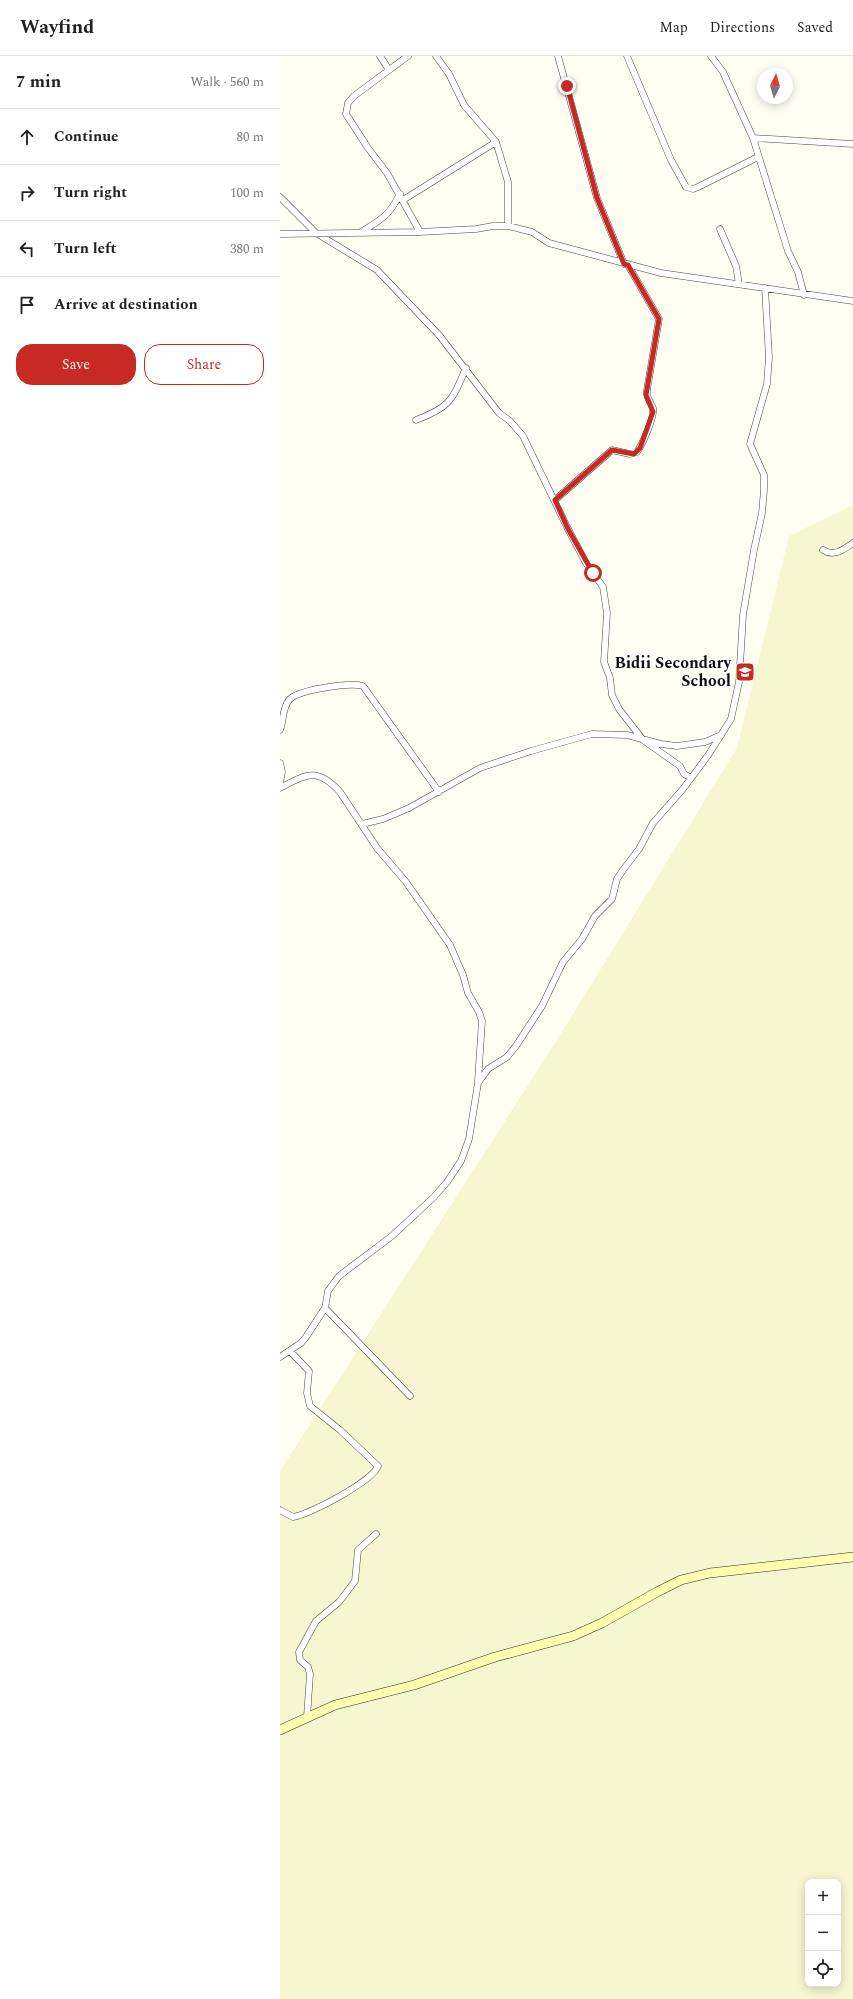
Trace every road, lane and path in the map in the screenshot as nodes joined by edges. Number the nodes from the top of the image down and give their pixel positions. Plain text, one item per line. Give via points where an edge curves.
1 (380, 56) edge
2 (408, 56) edge
3 (436, 56) edge
4 (558, 56) edge
5 (627, 56) edge
6 (711, 56) edge
7 (390, 70) junction
8 (753, 138) junction
9 (496, 142) junction
10 (853, 144) edge
11 (758, 157) junction
12 (400, 194) junction
13 (280, 197) edge
14 (403, 200) junction
15 (508, 226) junction
16 (720, 229) dead end
17 (361, 232) junction
18 (420, 232) junction
19 (316, 233) junction
20 (280, 234) edge
21 (626, 264) junction
22 (739, 284) junction
23 (765, 288) junction
24 (804, 295) junction
25 (853, 301) edge
26 (466, 368) junction
27 (416, 420) dead end
28 (555, 500) junction
29 (853, 544) edge
30 (823, 550) dead end
31 (282, 706) edge
32 (280, 730) edge
33 (722, 735) junction
34 (643, 740) junction
35 (280, 763) edge
36 (691, 778) junction
37 (280, 783) edge
38 (280, 788) edge
39 (439, 792) junction
40 (362, 824) junction
41 (478, 1083) junction
42 (325, 1308) junction
43 (290, 1351) junction
44 (280, 1357) edge
45 (410, 1396) dead end
46 (280, 1510) edge
47 (376, 1534) dead end
48 (853, 1557) edge
49 (307, 1717) junction
50 (280, 1730) edge

1 - 7 street
2 - 7 street
3 - 9 street via 449,74 464,105
4 - 21 street via 597,198
5 - 11 street via 658,133 686,187 698,187
6 - 8 street via 723,72
7 - 12 street via 354,96 348,103 346,114
8 - 10 street
8 - 11 street
9 - 14 street
9 - 15 street via 508,182
11 - 24 street
12 - 14 street
12 - 17 street via 391,210
13 - 19 street
14 - 18 street
15 - 18 street
15 - 21 street via 532,232 549,243
16 - 22 street via 736,266
17 - 18 street
17 - 19 street
19 - 20 street
19 - 26 street via 377,270 439,335
21 - 22 street via 661,273
21 - 28 street via 659,319 647,390 652,418 637,452 630,454 612,450
22 - 23 street
23 - 24 street
23 - 33 street via 769,357 767,384 750,444 764,475 762,513 743,615 736,700 731,719
24 - 25 street
26 - 27 street via 450,402
26 - 28 street via 499,413 523,436
28 - 34 street via 586,563 603,588 607,619 604,662 612,695 619,709
29 - 30 street via 831,554
31 - 32 street
31 - 39 street via 290,699 311,690 363,686
33 - 34 street via 705,742 677,746
33 - 36 street
34 - 36 street via 680,766 684,774
34 - 39 street via 621,735 592,734 480,768
35 - 37 street
36 - 41 street via 653,823 617,879 612,899 596,916 563,962 542,1006 516,1046 507,1057 488,1069
38 - 40 street via 308,775 323,776 340,792
39 - 40 street via 397,813
40 - 41 street via 450,945 468,993 482,1021
41 - 42 street via 469,1139 455,1171 434,1197 392,1236 340,1276 328,1291
42 - 43 street via 306,1338
42 - 45 street
43 - 44 street
43 - 46 street via 309,1371 307,1393 310,1406 378,1466 352,1490 309,1513 293,1517
47 - 49 street via 358,1550 354,1581 339,1602 316,1621 299,1652 300,1660 308,1667 310,1674
48 - 49 main road via 710,1573 681,1580 573,1636 495,1657 406,1687 335,1705
49 - 50 main road

